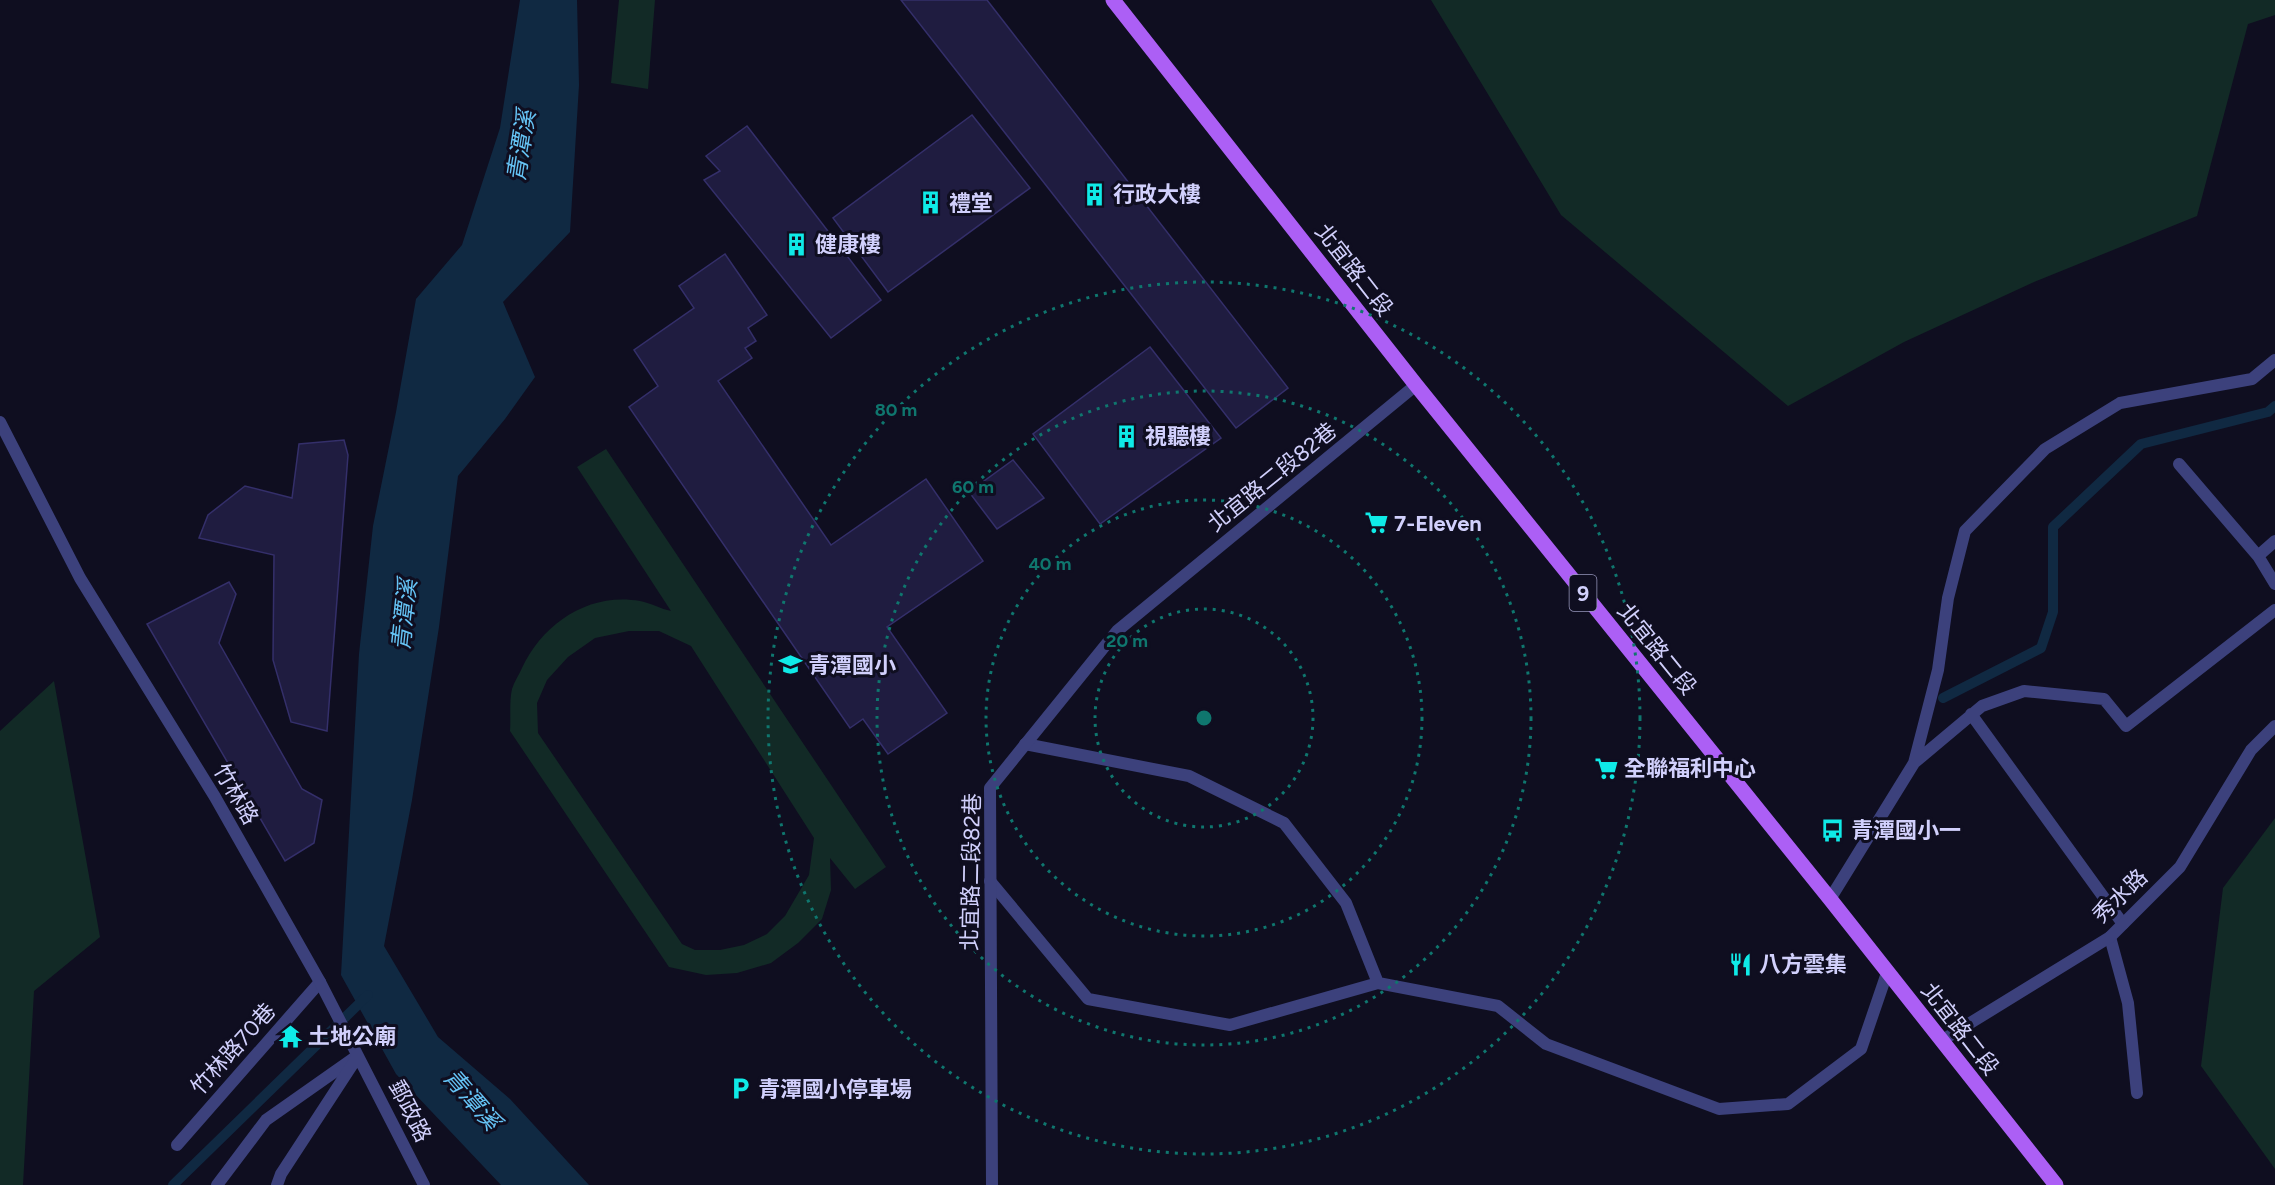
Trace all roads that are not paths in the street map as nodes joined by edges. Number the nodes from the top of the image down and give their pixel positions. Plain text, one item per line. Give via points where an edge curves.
1 (1113, 0) edge
2 (2275, 360) edge
3 (1416, 385) junction
4 (0, 422) edge
5 (2179, 464) dead end
6 (2275, 541) edge
7 (2258, 556) junction
8 (2275, 584) edge
9 (2275, 610) edge
10 (1971, 714) junction
11 (2275, 726) edge
12 (1025, 744) junction
13 (1914, 763) junction
14 (990, 881) junction
15 (1830, 899) junction
16 (2123, 924) junction
17 (2110, 937) junction
18 (1887, 973) junction
19 (320, 982) junction
20 (1378, 984) junction
21 (1941, 1041) junction
22 (358, 1056) junction
23 (2137, 1093) dead end
24 (177, 1144) dead end
25 (216, 1185) edge
26 (277, 1185) edge
27 (424, 1185) edge
28 (992, 1185) edge
29 (2056, 1185) edge

1 - 3 main road, 北宜路二段 / 9
2 - 13 street via 2252,379 2120,403 2044,449 1965,531 1948,598 1938,670
3 - 12 street, 北宜路二段82巷 via 1117,631
3 - 15 main road, 北宜路二段 / 9
4 - 19 street, 竹林路 via 80,578 215,797
5 - 7 street
6 - 7 street
7 - 8 street
9 - 10 street via 2126,726 2104,699 2024,692 1982,706
10 - 13 street
10 - 16 street
11 - 16 street, 秀水路 via 2251,750 2180,867
12 - 14 street, 北宜路二段82巷 via 990,788
12 - 20 street via 1189,776 1284,824 1346,903
13 - 15 street
14 - 20 street via 1088,999 1230,1025
14 - 28 street, 北宜路二段82巷
15 - 18 main road, 北宜路二段 / 9
16 - 17 street, 秀水路
17 - 21 street, 秀水路
17 - 23 street via 2128,1003
18 - 20 street via 1861,1049 1788,1104 1719,1109 1546,1044 1498,1006
18 - 21 main road, 北宜路二段 / 9
19 - 22 street, 竹林路
19 - 24 street, 竹林路70巷
21 - 29 main road, 北宜路二段 / 9
22 - 25 street via 266,1120
22 - 26 street
22 - 27 street, 郵政路

